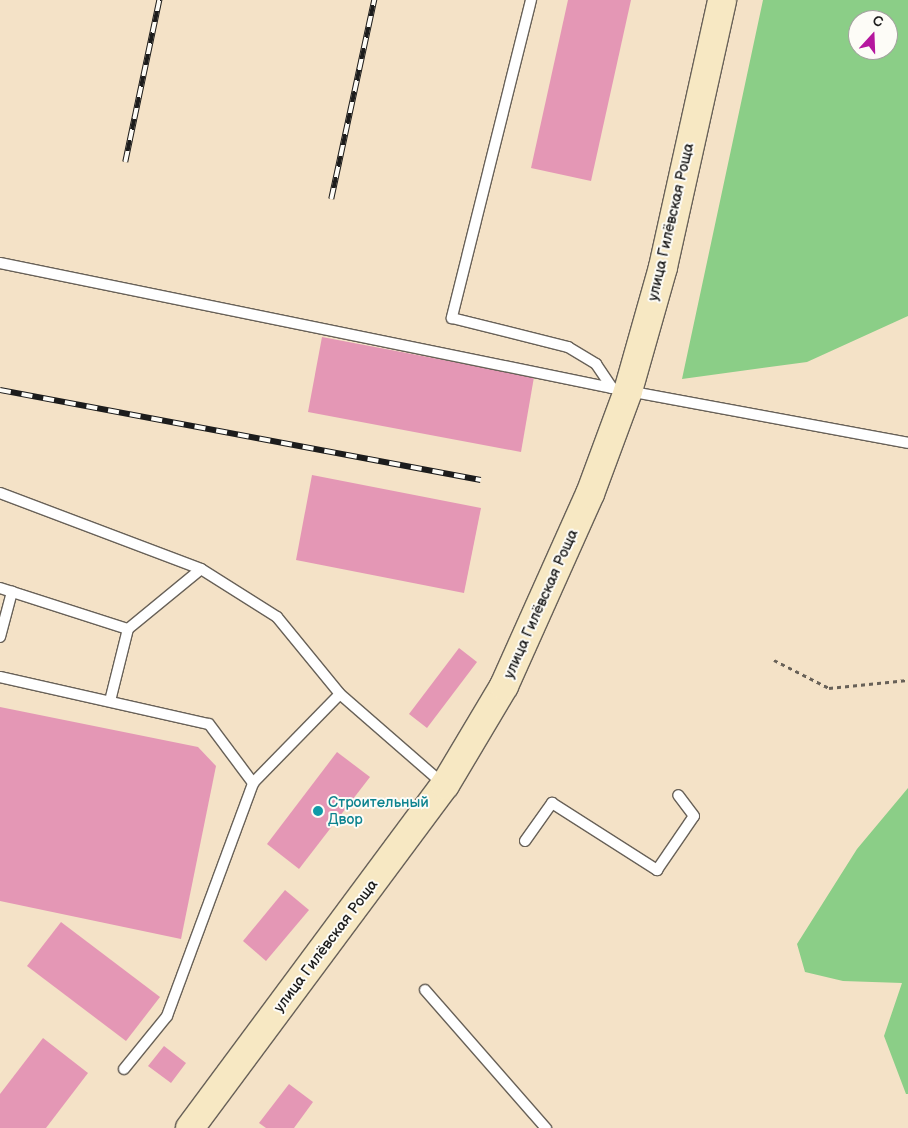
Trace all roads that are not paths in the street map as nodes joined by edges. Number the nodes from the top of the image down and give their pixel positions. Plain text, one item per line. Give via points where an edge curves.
1 (531, 0) edge
2 (722, 0) edge
3 (0, 263) edge
4 (620, 389) junction
5 (908, 443) edge
6 (0, 493) edge
7 (202, 569) junction
8 (0, 588) edge
9 (12, 592) junction
10 (128, 629) junction
11 (0, 637) edge
12 (0, 677) edge
13 (340, 694) junction
14 (110, 702) junction
15 (253, 783) junction
16 (445, 785) junction
17 (678, 795) dead end
18 (525, 841) dead end
19 (425, 990) dead end
20 (124, 1069) dead end
21 (190, 1128) edge
22 (546, 1128) edge

1 - 4 lane via 452,318 568,347 596,364
2 - 4 street, улица Гилёвская Роща via 663,267
3 - 4 lane
4 - 5 lane
4 - 16 street, улица Гилёвская Роща via 590,494 504,686
6 - 7 lane
7 - 10 lane
7 - 13 lane via 277,617
8 - 9 lane
9 - 10 lane
9 - 11 lane
10 - 14 lane
12 - 14 lane
13 - 15 lane
13 - 16 lane
14 - 15 lane via 209,724
15 - 20 lane via 167,1016
16 - 21 street, улица Гилёвская Роща
17 - 18 lane via 694,816 657,870 552,803
19 - 22 lane

